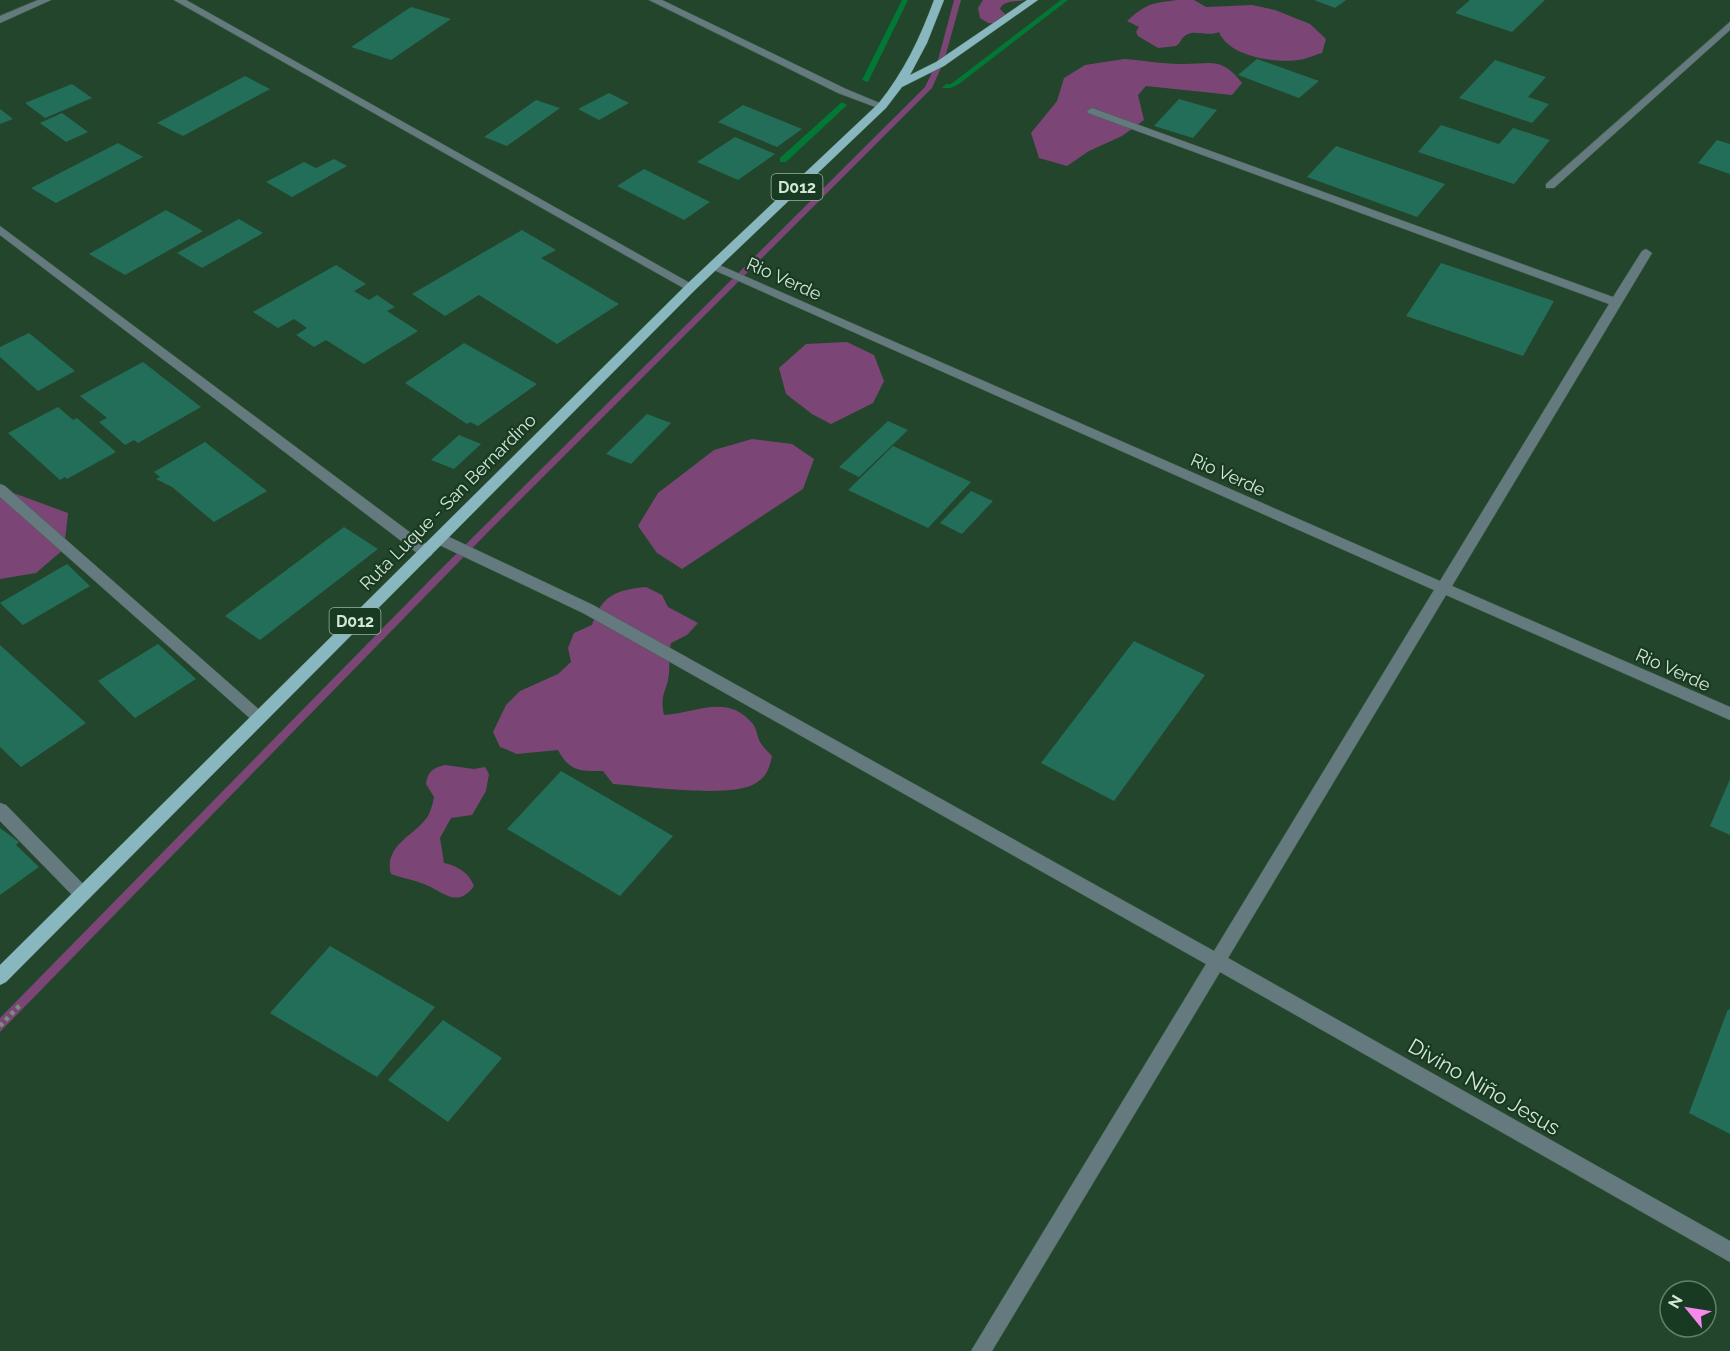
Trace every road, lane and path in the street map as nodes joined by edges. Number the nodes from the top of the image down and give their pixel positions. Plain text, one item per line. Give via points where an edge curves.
1 (46, 0) edge
2 (179, 0) edge
3 (654, 0) edge
4 (939, 0) edge
5 (1033, 0) edge
6 (0, 21) edge
7 (1730, 25) edge
8 (901, 84) junction
9 (882, 106) junction
10 (1092, 111) dead end
11 (1550, 186) dead end
12 (0, 229) edge
13 (1646, 253) dead end
14 (713, 267) junction
15 (691, 287) junction
16 (1616, 302) junction
17 (0, 489) edge
18 (440, 539) junction
19 (426, 552) junction
20 (1443, 589) junction
21 (1730, 714) edge
22 (258, 717) junction
23 (0, 810) edge
24 (82, 894) junction
25 (1216, 961) junction
26 (0, 977) edge
27 (1730, 1252) edge
28 (981, 1351) edge

1 - 6 street
2 - 15 street
3 - 9 street via 842,91
4 - 8 main road, D012
5 - 8 main road via 940,64
7 - 11 street
8 - 9 main road, Ruta Luque - San Bernardino / D012
9 - 14 main road, Ruta Luque - San Bernardino / D012
10 - 16 street
12 - 19 street
13 - 16 street
14 - 15 main road, Ruta Luque - San Bernardino / D012
14 - 20 street, Rio Verde
15 - 18 main road, Ruta Luque - San Bernardino / D012
16 - 20 street
17 - 22 street
18 - 19 main road, Ruta Luque - San Bernardino / D012
18 - 25 street, Divino Niño Jesus via 588,609
19 - 22 main road, Ruta Luque - San Bernardino / D012
20 - 21 street, Rio Verde
20 - 25 street
22 - 24 main road, Ruta Luque - San Bernardino / D012
23 - 24 street
24 - 26 main road, Ruta Luque - San Bernardino / D012
25 - 27 street, Divino Niño Jesus
25 - 28 street

